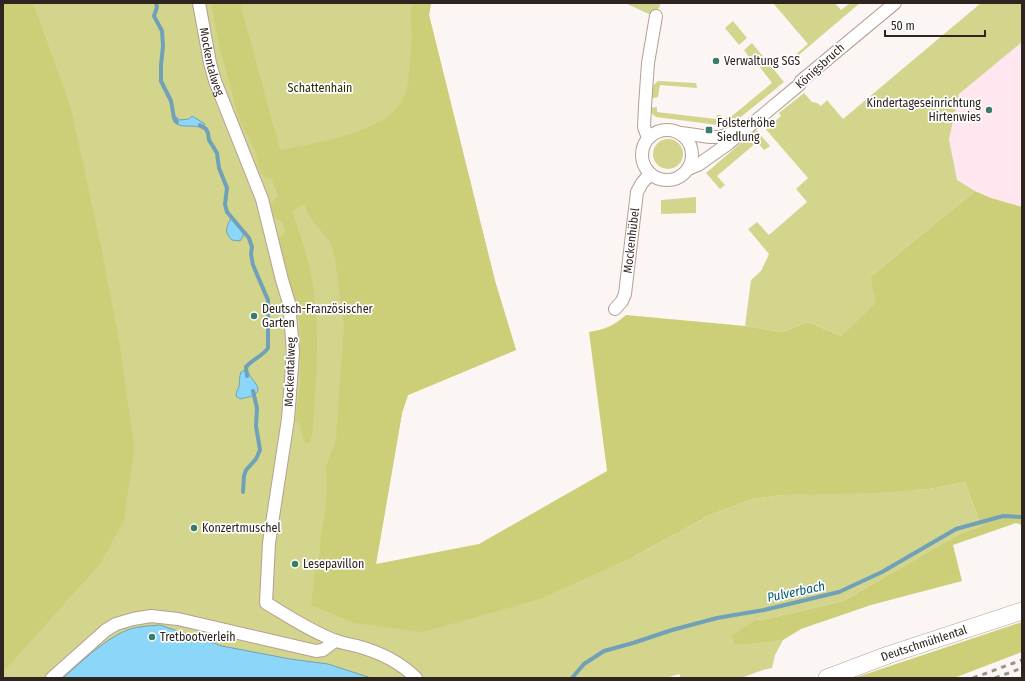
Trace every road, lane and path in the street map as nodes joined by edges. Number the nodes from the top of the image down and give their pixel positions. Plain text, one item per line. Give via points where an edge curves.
1 (198, 3) edge
2 (895, 3) edge
3 (656, 16) dead end
4 (745, 128) junction
5 (681, 133) junction
6 (648, 138) junction
7 (688, 169) junction
8 (650, 174) junction
9 (615, 309) dead end
10 (1022, 611) edge
11 (336, 641) junction
12 (52, 678) edge
13 (416, 678) edge
14 (827, 678) edge

1 - 11 street, Mockentalweg via 215,81 262,199 288,303 292,352 291,380 288,419 269,543 266,604 314,632
2 - 4 street, Königsbruch
3 - 6 street via 648,63 645,106 644,127
4 - 5 street, Königsbruch via 720,137
4 - 7 street, Königsbruch via 729,143
5 - 6 street, Königsbruch via 667,129
5 - 7 street via 691,147 692,159
6 - 8 street via 644,144 642,160
7 - 8 street, Königsbruch via 674,180
8 - 9 street, Mockenhübel via 637,192 625,294
10 - 14 main road, Deutschmühlental
11 - 12 street via 323,650 316,651 178,619 151,616 116,624 106,630
11 - 13 street via 384,655

